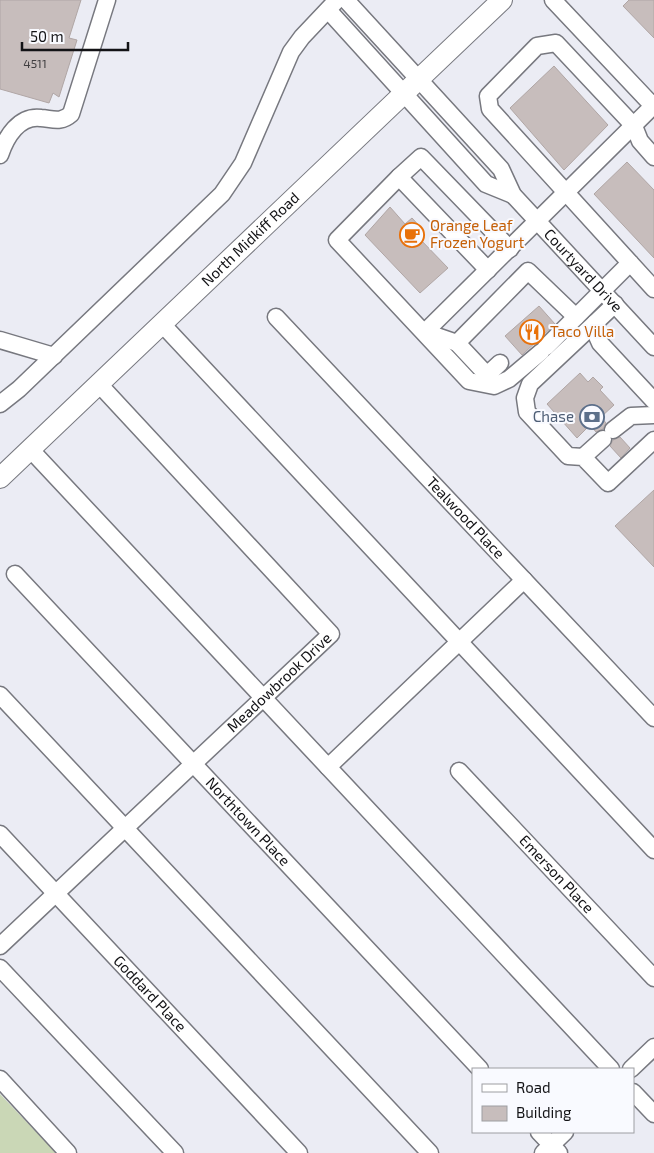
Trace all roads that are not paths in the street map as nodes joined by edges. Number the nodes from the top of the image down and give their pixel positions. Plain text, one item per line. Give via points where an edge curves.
1 (107, 0) edge
2 (346, 0) edge
3 (502, 0) edge
4 (553, 0) edge
5 (333, 5) edge
6 (411, 87) junction
7 (654, 107) edge
8 (634, 126) junction
9 (0, 155) edge
10 (654, 157) edge
11 (400, 178) junction
12 (567, 194) junction
13 (538, 222) junction
14 (510, 249) junction
15 (630, 263) junction
16 (488, 270) junction
17 (654, 289) edge
18 (602, 290) junction
19 (615, 304) junction
20 (276, 317) dead end
21 (576, 318) junction
22 (595, 323) junction
23 (163, 324) junction
24 (425, 332) junction
25 (0, 340) edge
26 (457, 343) junction
27 (654, 347) edge
28 (54, 356) junction
29 (500, 362) dead end
30 (98, 383) junction
31 (654, 401) edge
32 (0, 404) edge
33 (654, 415) edge
34 (654, 440) edge
35 (30, 449) junction
36 (583, 457) junction
37 (0, 478) edge
38 (15, 574) dead end
39 (524, 580) junction
40 (459, 641) junction
41 (0, 695) edge
42 (263, 698) junction
43 (654, 718) edge
44 (193, 764) junction
45 (328, 767) junction
46 (459, 771) dead end
47 (125, 828) junction
48 (0, 834) edge
49 (654, 850) edge
50 (55, 894) junction
51 (0, 946) edge
52 (0, 968) edge
53 (654, 978) edge
54 (654, 1047) edge
55 (479, 1068) edge
56 (610, 1068) edge
57 (632, 1068) edge
58 (0, 1079) edge
59 (634, 1093) edge
60 (654, 1114) edge
61 (540, 1133) edge
62 (564, 1133) edge
63 (551, 1150) edge
64 (68, 1153) edge
65 (175, 1153) edge
66 (299, 1153) edge
67 (430, 1153) edge

1 - 9 street via 71,114 60,121 38,117 25,121 10,132
2 - 6 street
3 - 6 main road, North Midkiff Road
4 - 7 street
5 - 6 street
5 - 28 street via 291,52 243,163 230,184
6 - 13 street, Courtyard Drive via 502,169 513,195
6 - 23 main road, North Midkiff Road
7 - 8 street
8 - 10 street via 640,141
8 - 12 street
8 - 12 street via 556,43 537,46 500,83 488,96 490,109
11 - 14 street via 421,157
11 - 16 street
11 - 24 street via 337,240
12 - 13 street
12 - 15 street
13 - 14 street
13 - 18 street, Courtyard Drive
14 - 16 street
15 - 17 street
15 - 18 street
16 - 24 street
18 - 19 street, Courtyard Drive
18 - 21 street
19 - 22 street
19 - 27 street, Courtyard Drive
20 - 39 street, Tealwood Place
21 - 24 street via 509,380 494,386 469,381
21 - 26 street via 528,271
22 - 31 street via 600,343
22 - 36 street via 530,384 525,398 527,412 568,456
23 - 30 main road, North Midkiff Road
23 - 40 street
24 - 26 street
25 - 28 street
26 - 29 street via 487,375
28 - 32 street
30 - 35 main road, North Midkiff Road
30 - 42 street, Meadowbrook Drive via 331,634
33 - 36 street via 630,416
34 - 36 street via 608,483
35 - 37 main road, North Midkiff Road
35 - 42 street
38 - 44 street, Northtown Place
39 - 40 street
39 - 43 street, Tealwood Place
40 - 45 street
40 - 49 street
41 - 47 street
42 - 44 street, Meadowbrook Drive
42 - 45 street
44 - 47 street, Meadowbrook Drive
44 - 55 street, Northtown Place
45 - 56 street
46 - 53 street, Emerson Place
47 - 50 street, Meadowbrook Drive
47 - 67 street
48 - 50 street, Goddard Place
50 - 51 street, Meadowbrook Drive
50 - 66 street, Goddard Place
52 - 65 street
54 - 57 street
58 - 64 street
59 - 60 street
61 - 63 street
62 - 63 street

